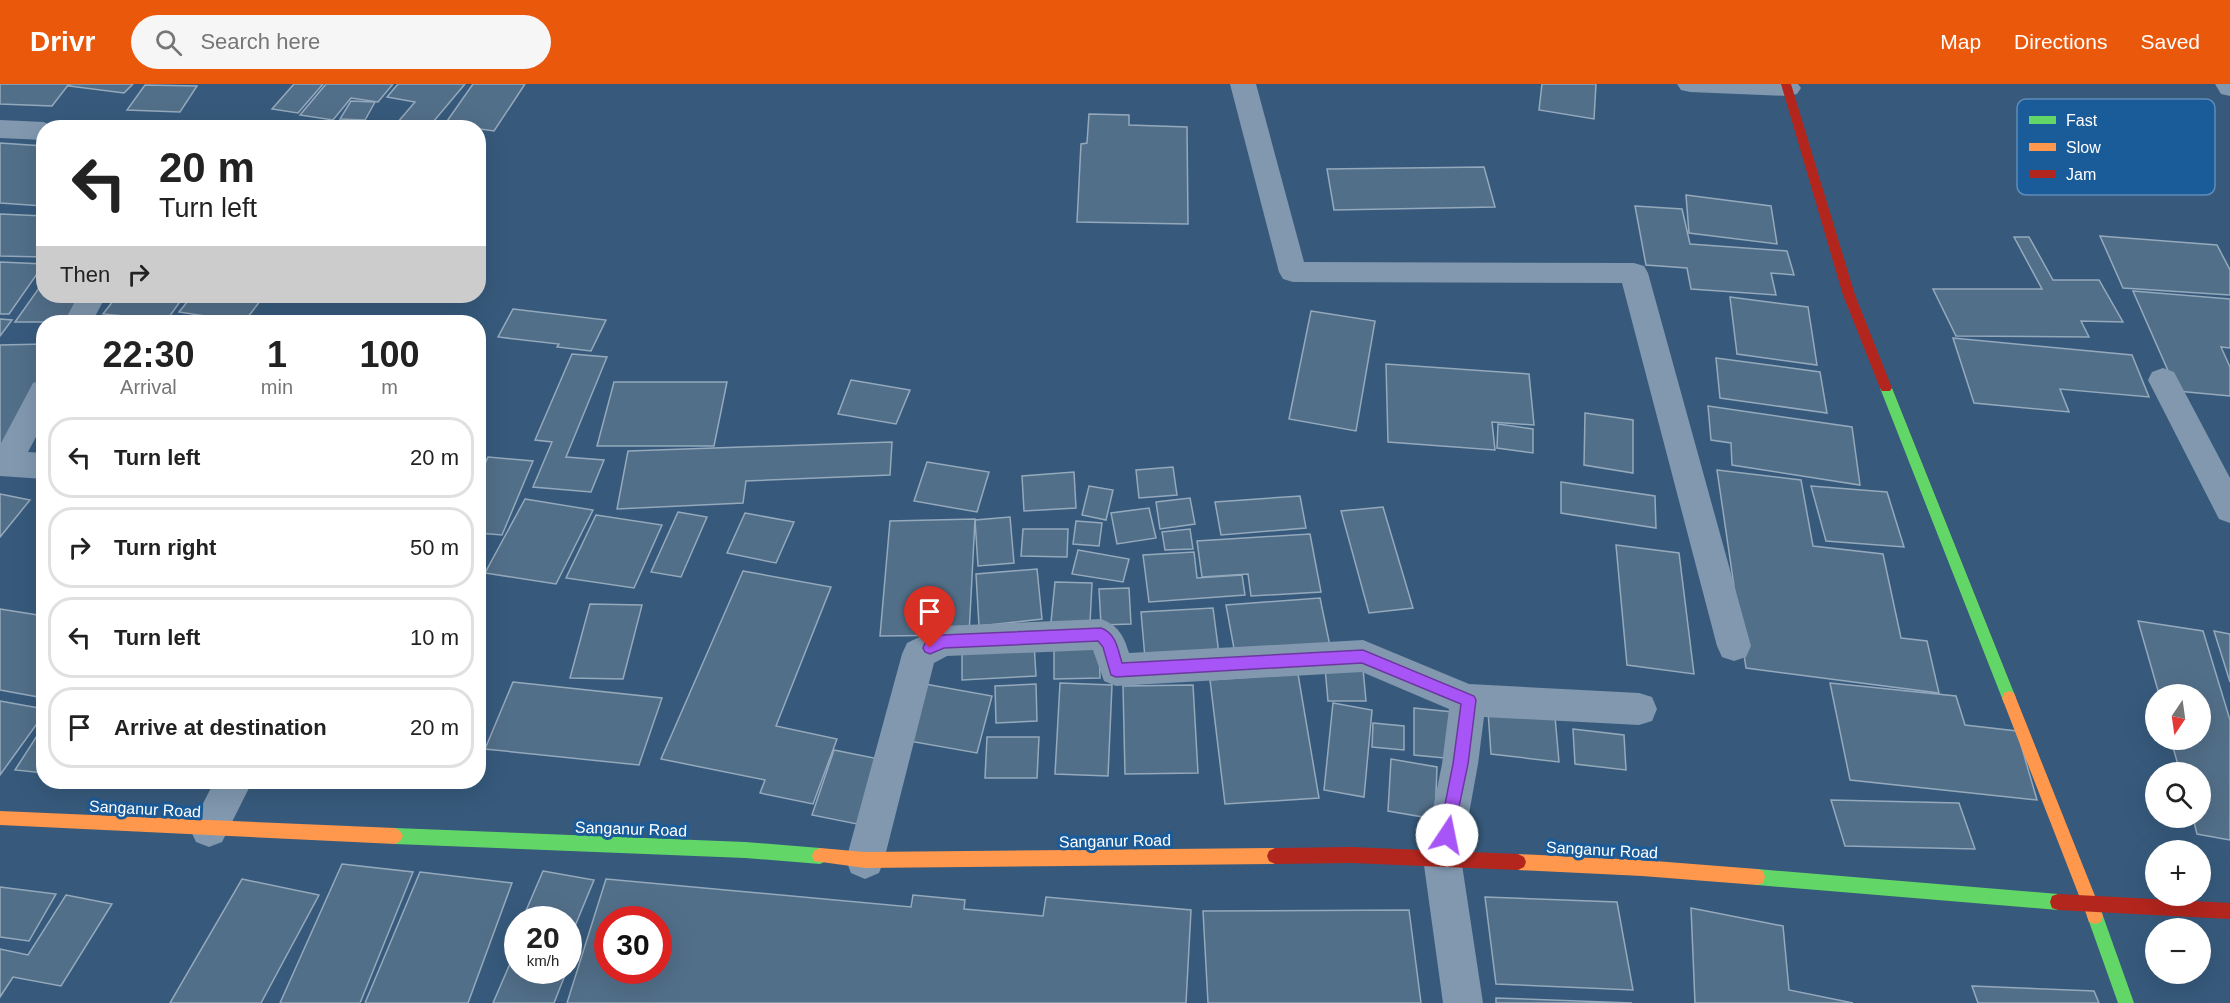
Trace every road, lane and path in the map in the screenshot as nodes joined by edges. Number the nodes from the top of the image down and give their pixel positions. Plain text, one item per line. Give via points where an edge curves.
1 (1243, 84) edge
2 (1690, 84) edge
3 (1787, 86) edge
4 (0, 129) edge
5 (36, 131) edge
6 (2163, 380) dead end
7 (36, 405) edge
8 (3, 464) edge
9 (36, 466) edge
10 (2230, 509) edge
11 (1734, 646) dead end
12 (1468, 700) junction
13 (1639, 708) dead end
14 (229, 789) edge
15 (0, 818) edge
16 (209, 829) junction
17 (1442, 858) junction
18 (865, 860) junction
19 (2091, 905) junction
20 (2230, 911) edge
21 (1463, 1003) edge
22 (2126, 1003) edge

1 - 11 street via 1293,272 1634,273
2 - 3 street
3 - 19 main road via 1849,296
4 - 5 street
6 - 10 street
7 - 8 street
8 - 9 street
12 - 13 street
12 - 17 street
12 - 18 street via 1363,656 1116,670 1109,644 1101,634 942,641 919,654
14 - 16 street
15 - 16 main road, Sanganur Road
16 - 18 main road, Sanganur Road via 745,850
17 - 18 main road, Sanganur Road via 1351,855
17 - 19 main road, Sanganur Road via 1642,868
17 - 21 street
19 - 20 main road, Sanganur Road
19 - 22 main road

